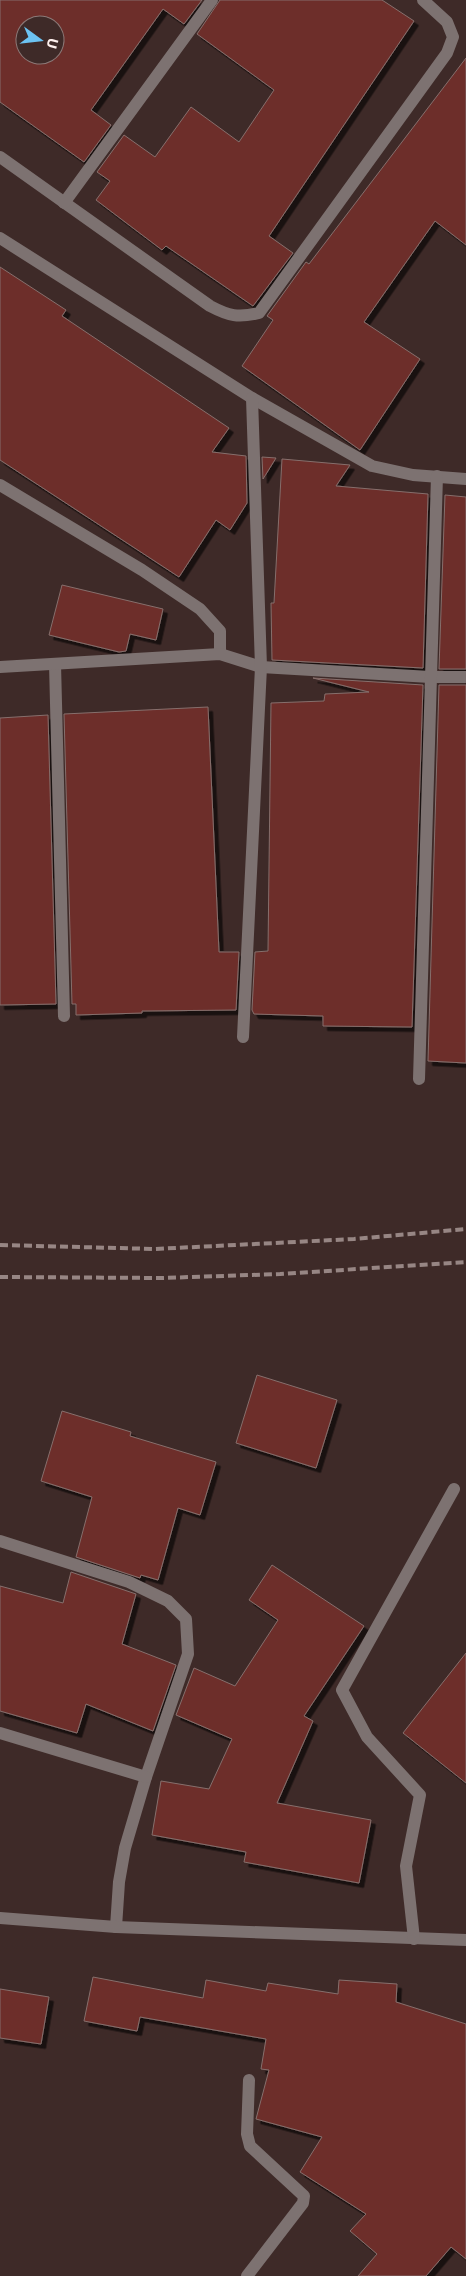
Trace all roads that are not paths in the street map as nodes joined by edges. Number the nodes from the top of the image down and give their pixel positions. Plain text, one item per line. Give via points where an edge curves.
1 (212, 0) edge
2 (423, 0) edge
3 (0, 157) edge
4 (64, 203) junction
5 (0, 238) edge
6 (252, 398) junction
7 (437, 476) junction
8 (466, 479) edge
9 (0, 485) edge
10 (220, 654) junction
11 (55, 664) junction
12 (261, 666) junction
13 (0, 667) edge
14 (430, 677) junction
15 (466, 677) edge
16 (64, 1016) dead end
17 (243, 1037) dead end
18 (419, 1079) dead end
19 (454, 1489) dead end
20 (0, 1541) edge
21 (0, 1733) edge
22 (146, 1777) junction
23 (0, 1918) edge
24 (116, 1926) junction
25 (414, 1939) junction
26 (466, 1940) edge
27 (249, 2080) dead end
28 (247, 2276) edge

1 - 4 street
2 - 4 street via 447,22 453,37 447,53 259,313 241,318 210,306
3 - 4 street
5 - 6 street
6 - 7 street via 372,466 413,475
6 - 12 street
7 - 8 street
7 - 14 street
9 - 10 street via 142,570 200,609 220,631
10 - 11 street
10 - 12 street
11 - 13 street
11 - 16 street
12 - 14 street
12 - 17 street
14 - 15 street
14 - 18 street
19 - 25 street via 342,1690 367,1737 420,1795 406,1866
20 - 22 street via 129,1582 168,1601 186,1619 188,1654
21 - 22 street
22 - 24 street via 125,1848
23 - 24 street
24 - 25 street
25 - 26 street
27 - 28 street via 248,2141 254,2151 304,2196

